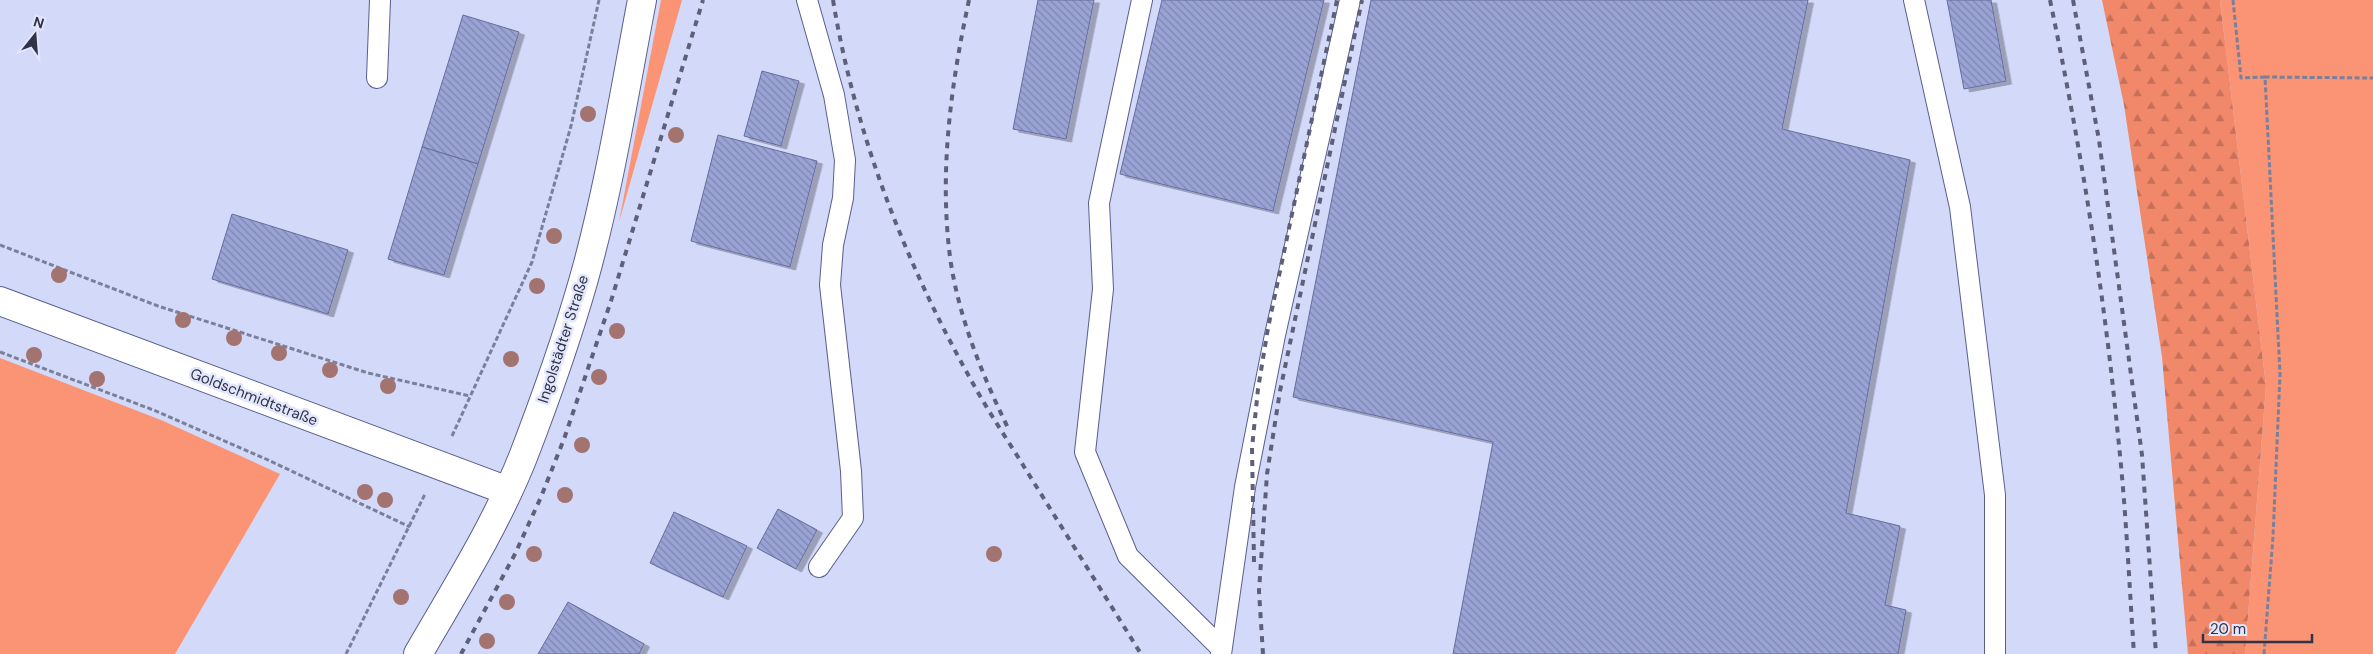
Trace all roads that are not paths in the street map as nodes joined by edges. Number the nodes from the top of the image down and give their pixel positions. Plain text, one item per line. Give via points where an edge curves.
1 (380, 0) edge
2 (642, 0) edge
3 (807, 0) edge
4 (1142, 0) edge
5 (1350, 0) edge
6 (1914, 0) edge
7 (377, 78) dead end
8 (0, 301) edge
9 (508, 491) junction
10 (819, 567) dead end
11 (1221, 651) edge
12 (418, 654) edge
13 (1995, 654) edge

1 - 7 lane
2 - 9 street, Ingolstädter Straße via 583,281 526,449
3 - 10 lane via 834,95 845,160 843,198 833,245 830,285 852,471 853,518
4 - 11 lane via 1099,203 1103,289 1084,452 1128,556
5 - 11 lane via 1244,487
6 - 13 lane via 1960,207 1990,447 1995,495
8 - 9 street, Goldschmidtstraße
9 - 12 street, Ingolstädter Straße via 484,541

